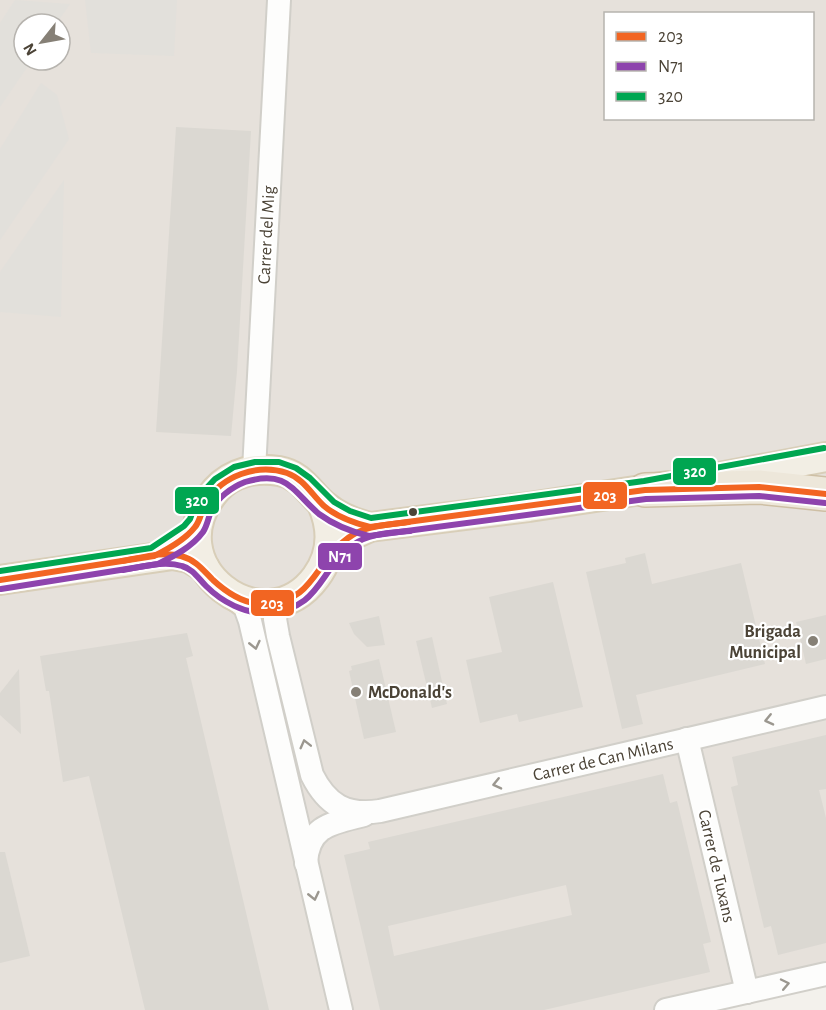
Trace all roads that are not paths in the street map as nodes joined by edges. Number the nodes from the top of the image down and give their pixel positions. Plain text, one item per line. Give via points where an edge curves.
1 (279, 0) edge
2 (826, 457) edge
3 (254, 470) junction
4 (645, 490) junction
5 (826, 494) edge
6 (322, 504) junction
7 (198, 524) junction
8 (370, 527) junction
9 (328, 555) junction
10 (156, 556) junction
11 (205, 568) junction
12 (36, 575) junction
13 (0, 580) edge
14 (0, 588) edge
15 (298, 594) junction
16 (230, 595) junction
17 (826, 707) edge
18 (687, 739) junction
19 (312, 775) junction
20 (292, 802) junction
21 (380, 811) junction
22 (306, 864) junction
23 (826, 975) edge
24 (747, 992) junction
25 (340, 1010) edge
26 (666, 1010) edge

1 - 3 street, Carrer del Mig
2 - 4 main road
3 - 6 main road via 286,473 307,485
3 - 7 main road via 221,484 206,503
4 - 5 highway via 759,487
4 - 8 main road
6 - 8 main road via 346,519
6 - 9 main road via 329,522
7 - 10 main road
7 - 11 main road via 200,557
8 - 9 main road via 348,537
9 - 15 main road via 324,567
10 - 11 main road via 189,558
10 - 12 main road
11 - 16 main road
12 - 13 main road
12 - 14 street
15 - 16 main road via 267,604
19 -> 15 street, Carrer de Can Milans via 275,619 277,609
16 -> 20 street, Carrer de Can Milans via 245,607 250,621
17 -> 18 street, Carrer de Can Milans
18 -> 21 street, Carrer de Can Milans
18 - 24 street, Carrer de Tuxans
19 - 20 street, Carrer de Can Milans via 310,805 300,807
19 - 21 street, Carrer de Can Milans via 338,807 364,813
20 - 22 street, Carrer de Can Milans
21 - 22 street, Carrer de Can Milans via 328,825 307,848
22 -> 25 street, Carrer de Can Milans
24 -> 23 street
24 - 26 street

